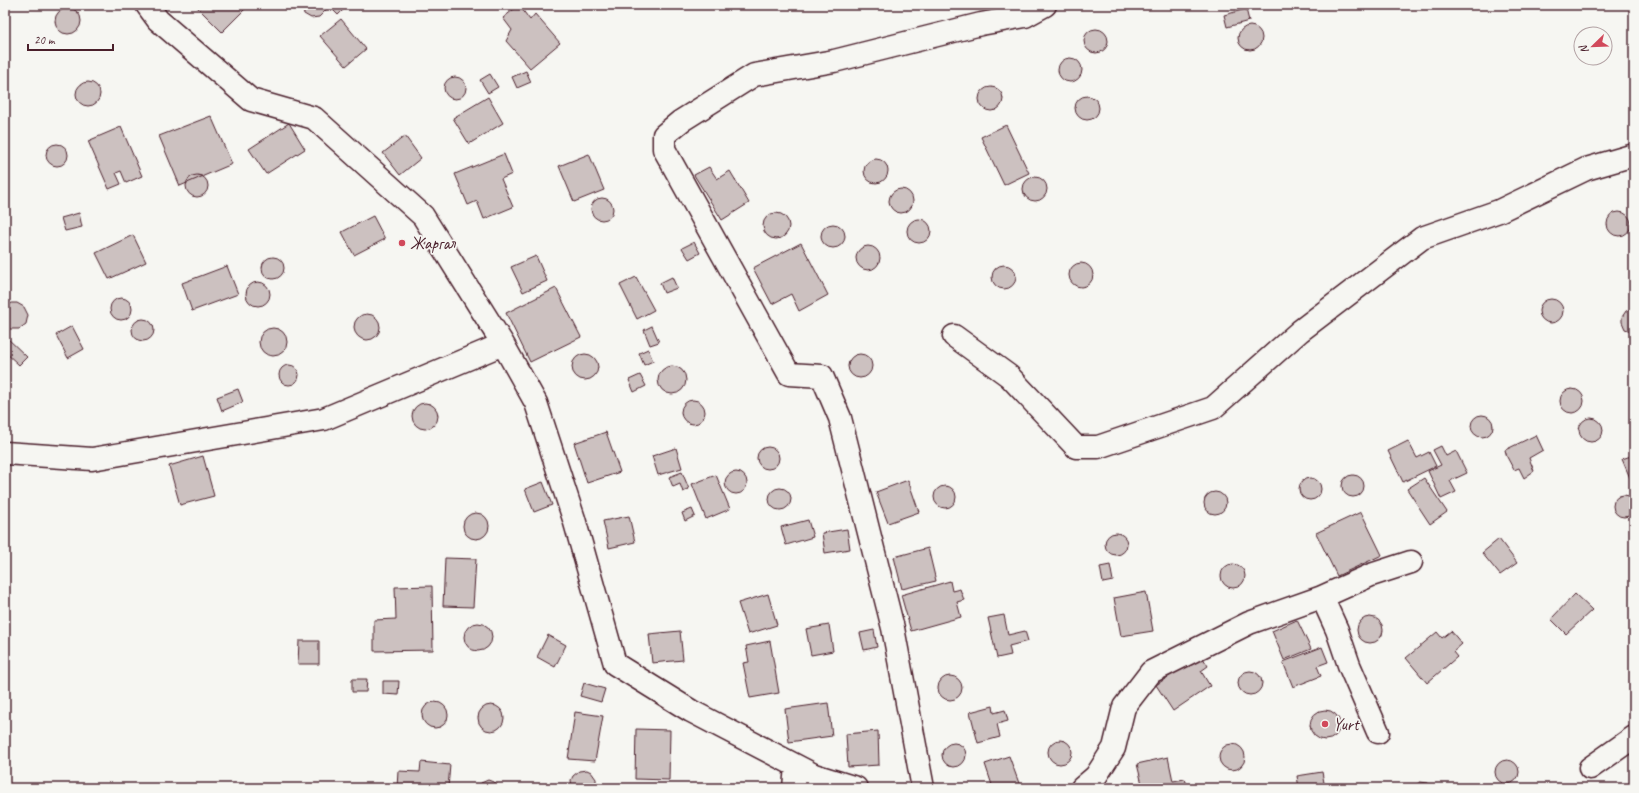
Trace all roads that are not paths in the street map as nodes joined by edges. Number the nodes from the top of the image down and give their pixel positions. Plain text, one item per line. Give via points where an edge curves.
1 (147, 5) edge
2 (1045, 5) edge
3 (1634, 155) edge
4 (954, 336) dead end
5 (504, 344) junction
6 (5, 452) edge
7 (1411, 562) dead end
8 (1322, 597) junction
9 (1378, 732) dead end
10 (1634, 737) edge
11 (796, 766) junction
12 (1590, 768) dead end
13 (794, 788) edge
14 (856, 788) edge
15 (923, 788) edge
16 (1082, 788) edge

1 - 5 street via 158,20 251,100 314,118 423,216
2 - 15 street via 1025,16 981,24 834,61 754,75 681,121 664,135 664,149 789,374 822,376 840,418 893,628
3 - 4 street via 1586,169 1499,211 1422,238 1300,330 1213,408 1098,447 1076,447 1009,376
5 - 6 street via 324,419 92,459
5 - 11 street via 536,403 574,519 615,664 691,711
7 - 8 street via 1371,575
8 - 9 street
8 - 16 street via 1249,623 1151,672 1124,707 1114,748 1096,776
10 - 12 street
11 - 13 street
11 - 14 street via 814,775

